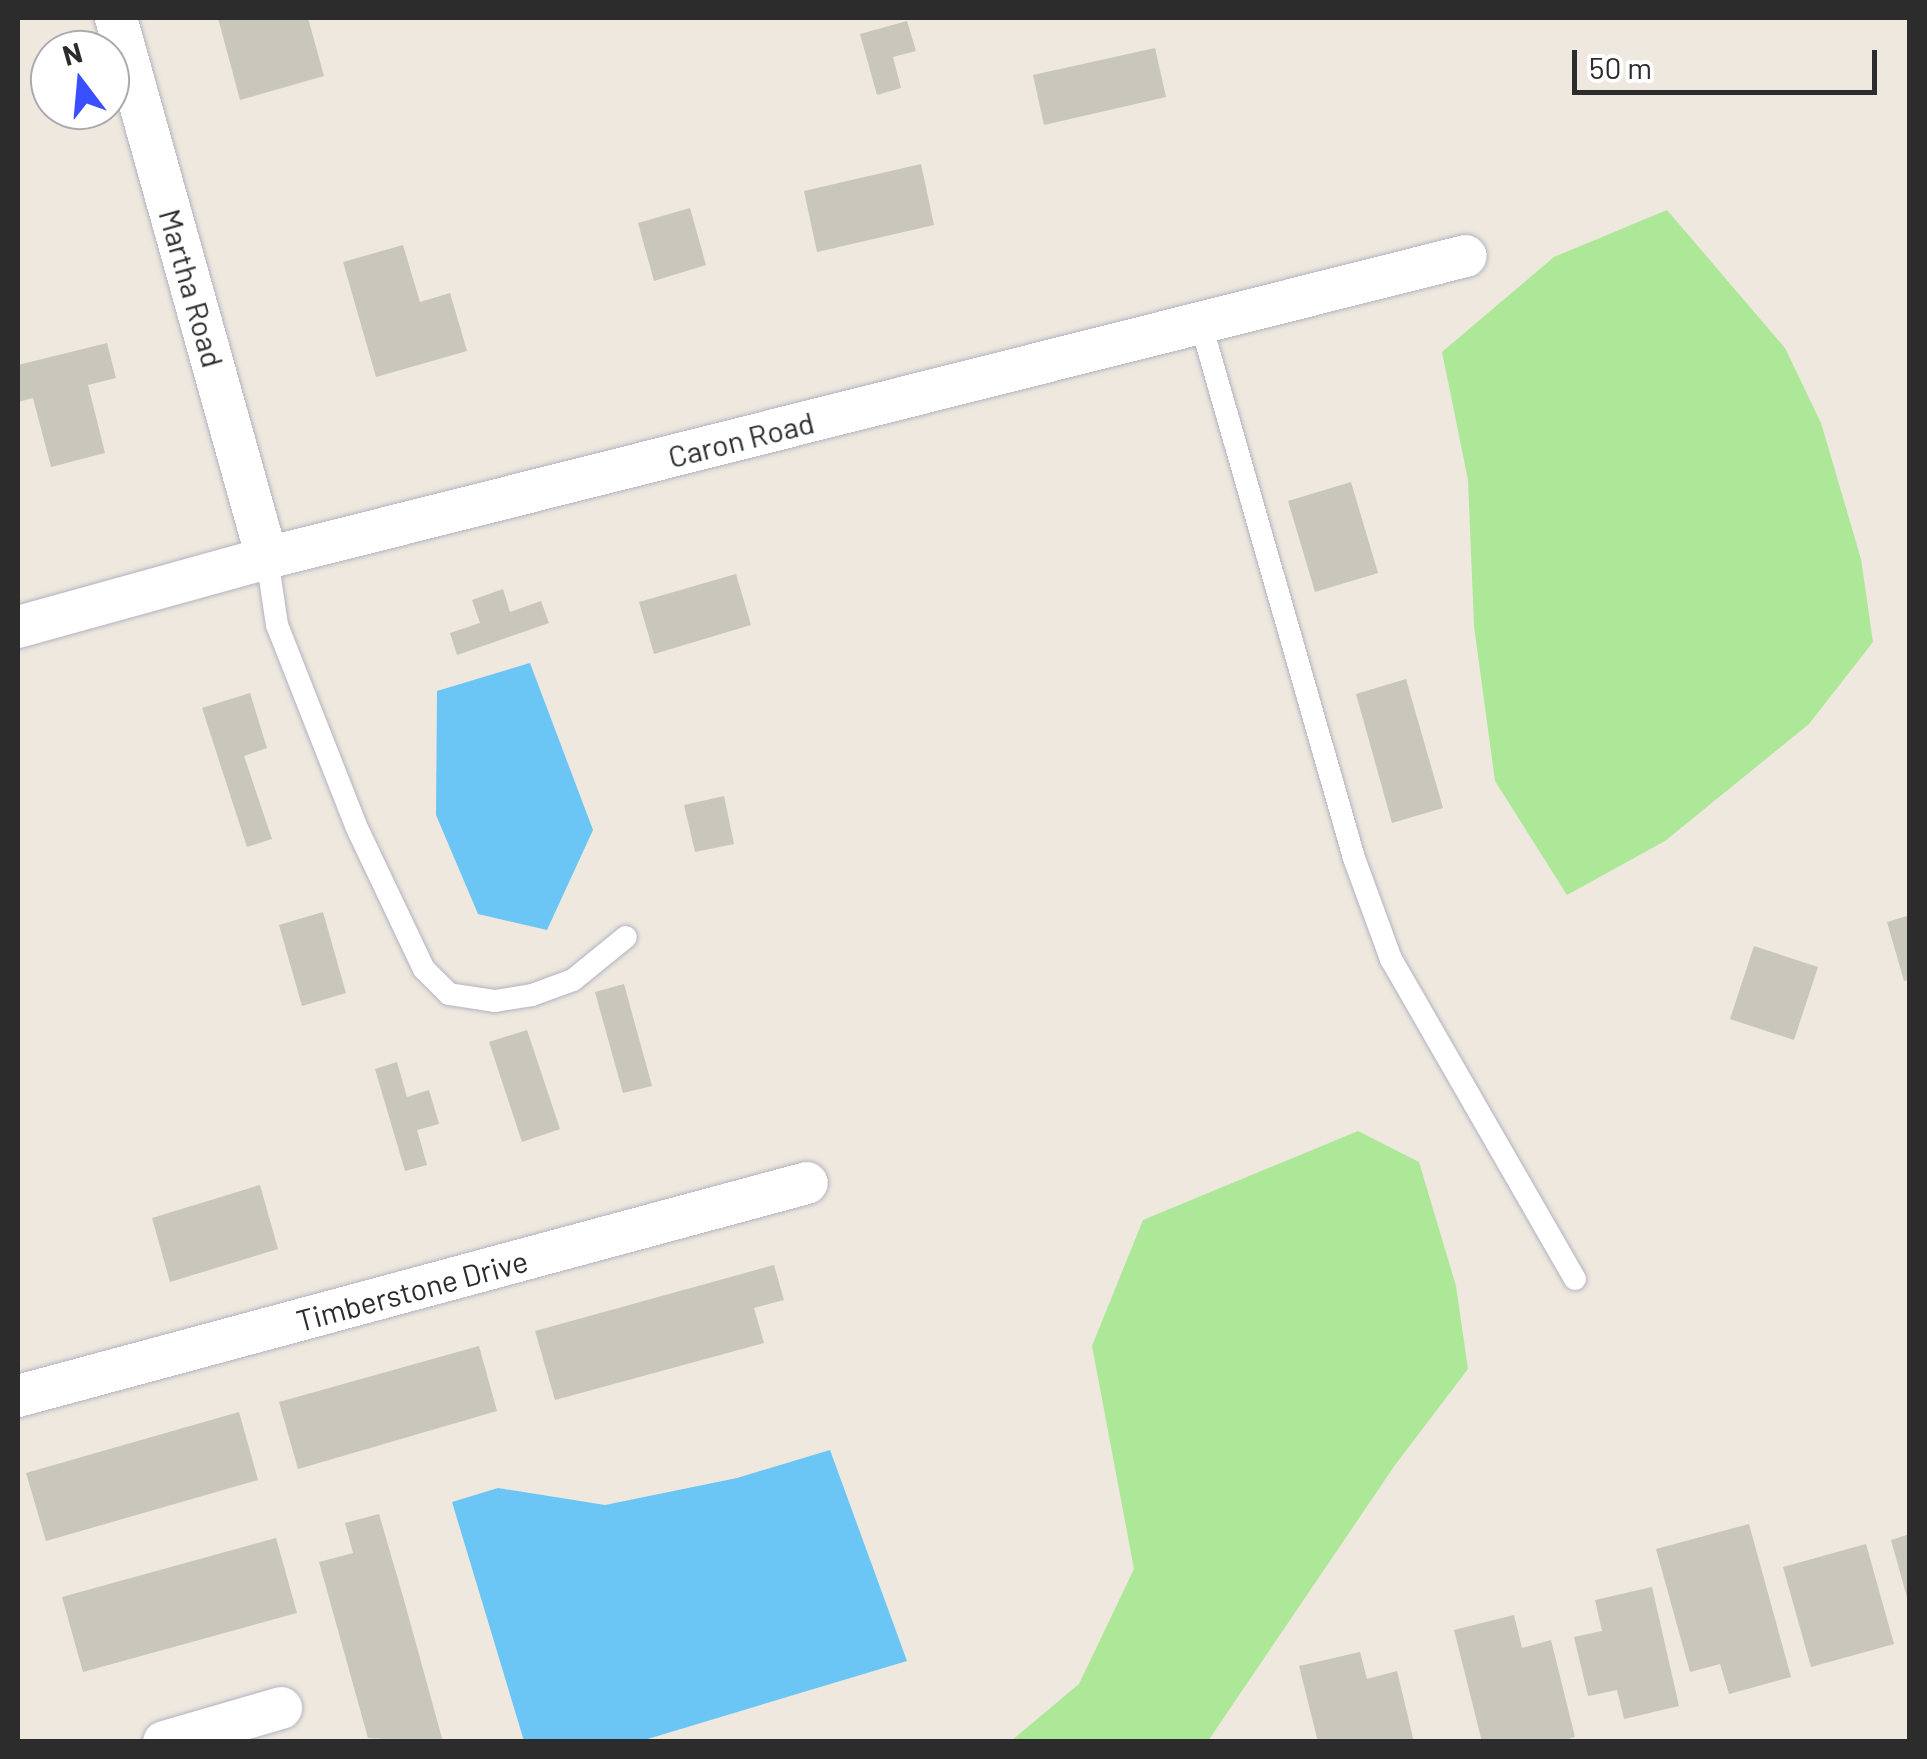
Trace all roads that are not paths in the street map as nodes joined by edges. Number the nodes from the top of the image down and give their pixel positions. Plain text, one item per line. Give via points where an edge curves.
1 (116, 18) edge
2 (1466, 256) dead end
3 (1201, 324) junction
4 (267, 558) junction
5 (18, 626) edge
6 (626, 937) dead end
7 (807, 1183) dead end
8 (1574, 1279) dead end
9 (18, 1396) edge
10 (282, 1708) dead end
11 (164, 1742) edge

1 - 4 street, Martha Road
2 - 3 street, Caron Road
3 - 4 street, Caron Road
3 - 8 lane via 1354,858 1391,960
4 - 5 street, Caron Road
4 - 6 lane via 277,625 356,826 424,970 450,994 514,998 573,980
7 - 9 street, Timberstone Drive
10 - 11 street

